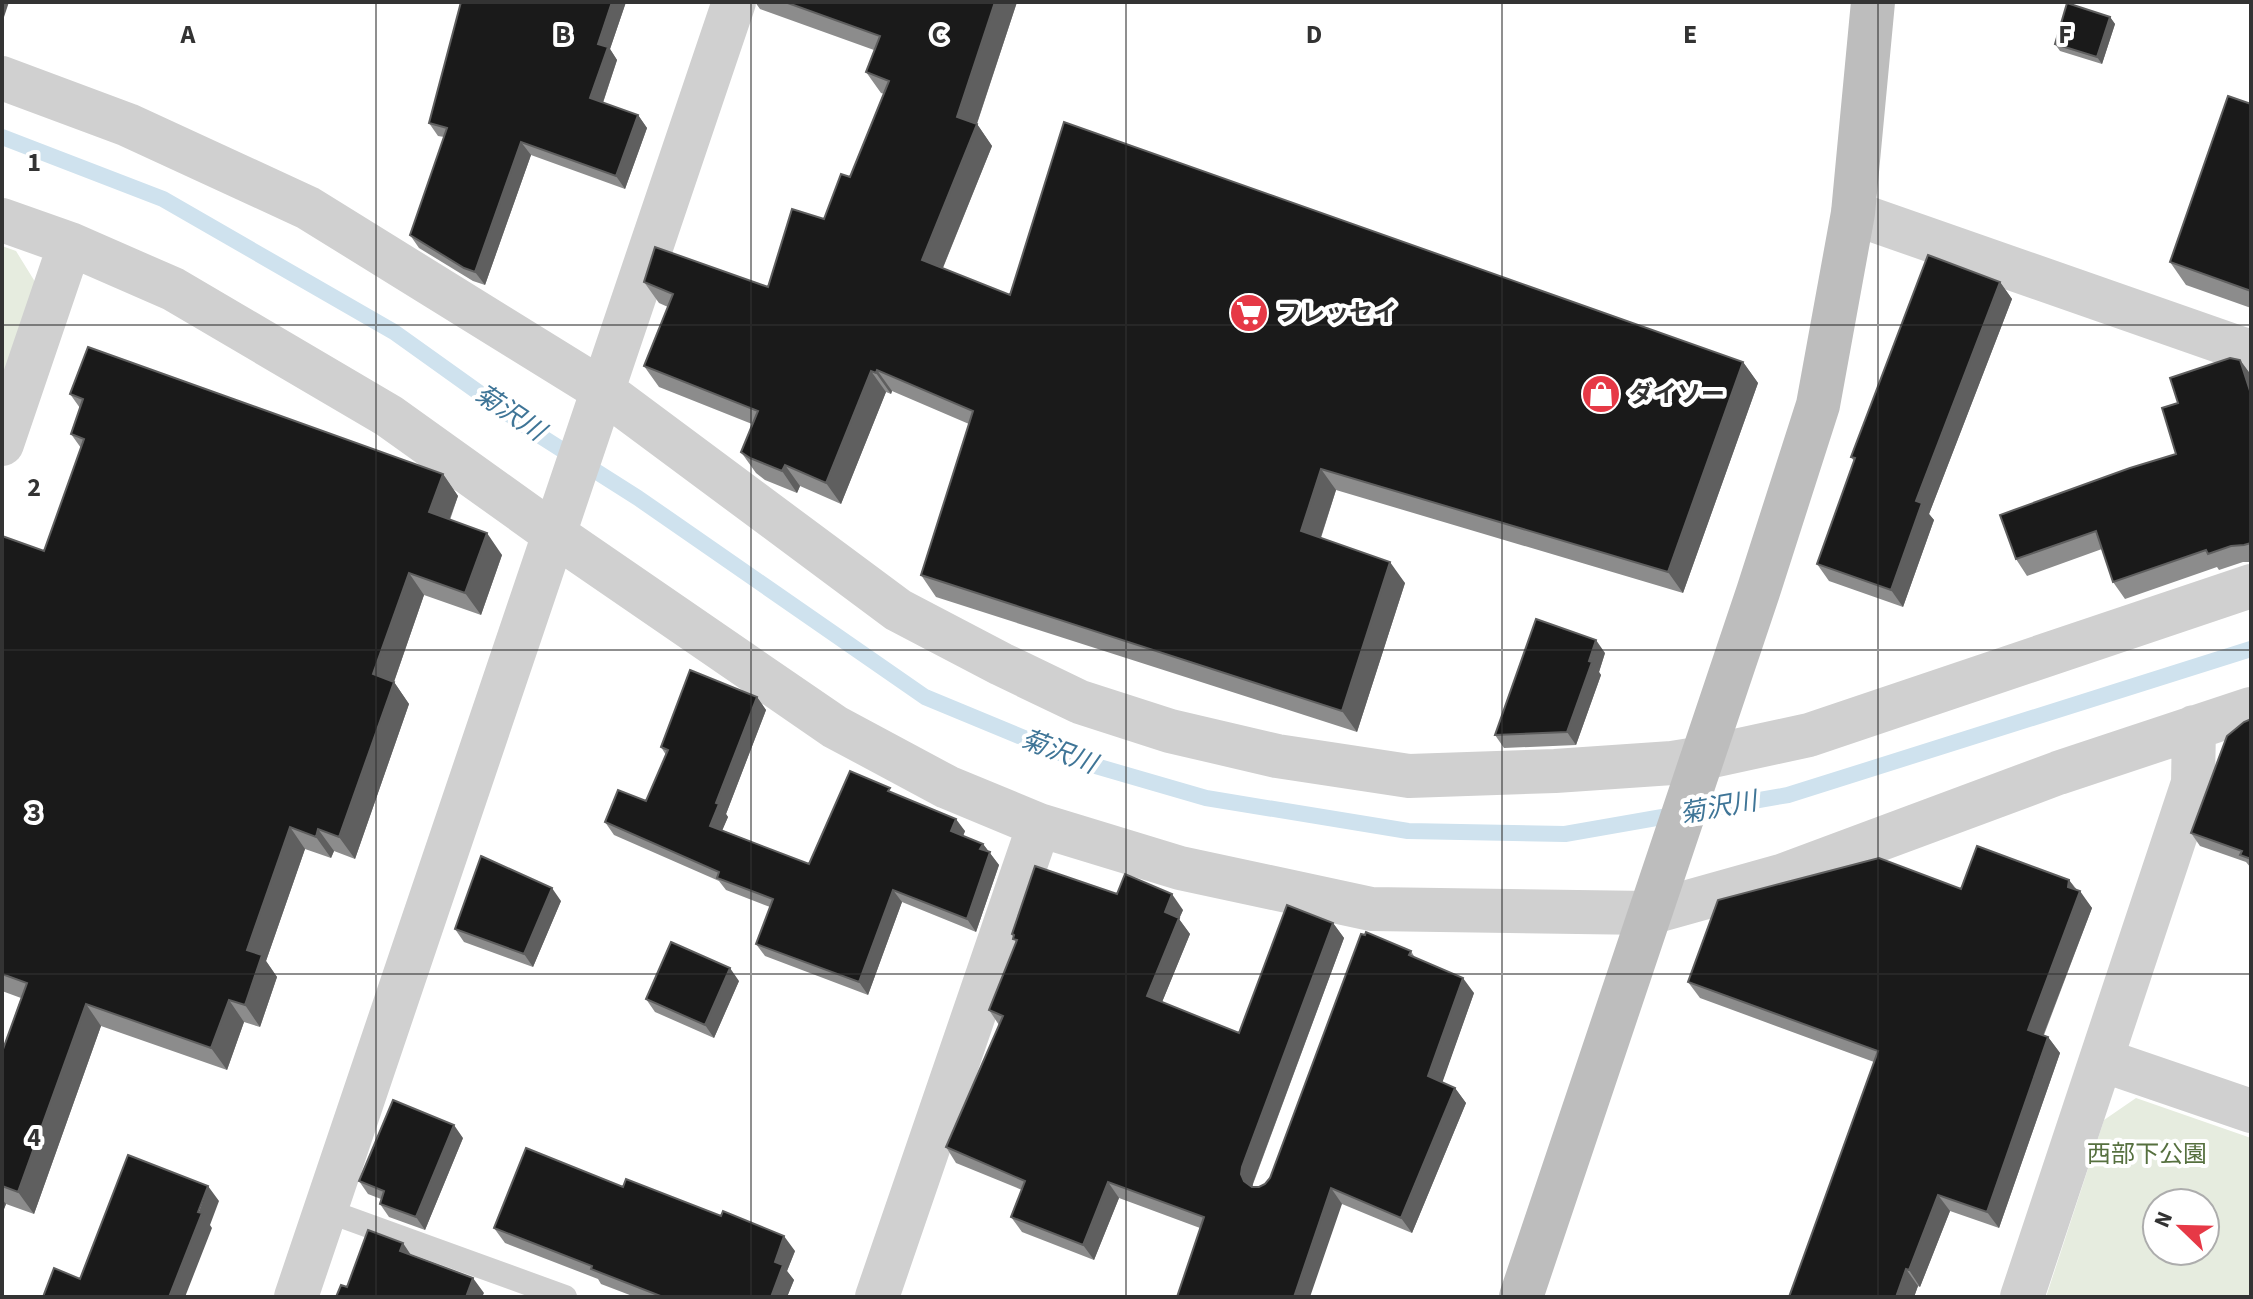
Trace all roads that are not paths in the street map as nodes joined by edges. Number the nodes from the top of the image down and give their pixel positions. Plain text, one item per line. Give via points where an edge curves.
1 (734, 2) edge
2 (1873, 2) edge
3 (2, 78) edge
4 (1853, 213) junction
5 (2, 220) edge
6 (70, 244) junction
7 (2251, 352) edge
8 (598, 405) junction
9 (2, 444) edge
10 (554, 534) junction
11 (2251, 586) edge
12 (2251, 709) edge
13 (2194, 727) junction
14 (1699, 767) junction
15 (1039, 825) junction
16 (1654, 898) junction
17 (2102, 1060) junction
18 (2251, 1111) edge
19 (325, 1210) junction
20 (296, 1297) edge
21 (565, 1297) edge
22 (877, 1297) edge
23 (1521, 1297) edge
24 (2022, 1297) edge

1 - 8 street
2 - 4 street
3 - 8 street via 128,125 308,208
4 - 7 street
4 - 14 street via 1818,405
5 - 6 street
6 - 9 street
6 - 10 street via 173,289 389,416
8 - 10 street
8 - 14 street via 898,610 1080,702 1261,752 1409,776 1672,763
10 - 15 street via 835,727 947,787
10 - 19 street
11 - 14 street
12 - 13 street
13 - 16 street via 1781,876
13 - 17 street via 2193,783
14 - 16 street
15 - 16 street via 1368,916
15 - 22 street
16 - 23 street
17 - 18 street
17 - 24 street
19 - 20 street
19 - 21 lane

